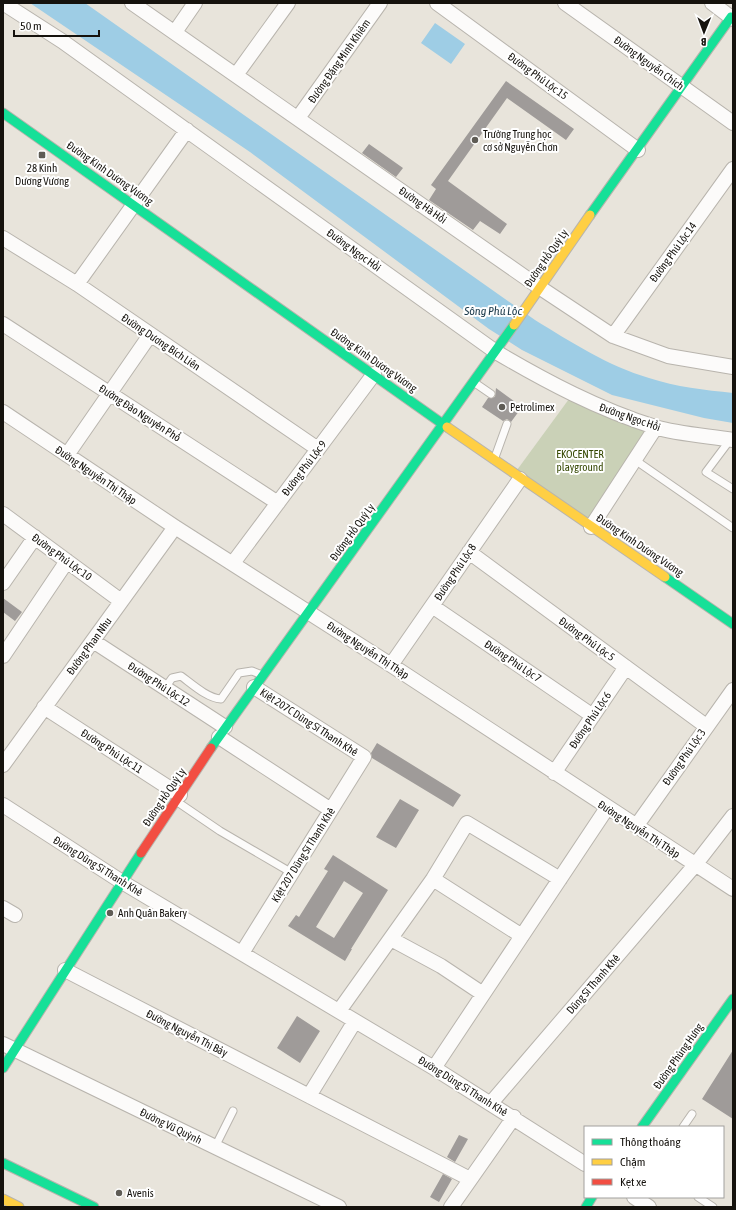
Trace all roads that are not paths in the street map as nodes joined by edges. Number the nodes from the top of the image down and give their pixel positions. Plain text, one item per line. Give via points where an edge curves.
1 (3, 3) edge
2 (132, 3) edge
3 (195, 3) edge
4 (288, 3) edge
5 (380, 3) edge
6 (437, 3) edge
7 (565, 3) edge
8 (712, 3) edge
9 (732, 17) edge
10 (175, 32) junction
11 (236, 75) junction
12 (683, 87) junction
13 (3, 114) edge
14 (298, 118) junction
15 (733, 123) edge
16 (187, 130) junction
17 (638, 150) junction
18 (733, 169) edge
19 (133, 204) junction
20 (3, 238) edge
21 (76, 284) junction
22 (539, 287) junction
23 (3, 324) edge
24 (150, 335) junction
25 (614, 336) junction
26 (499, 348) junction
27 (733, 367) edge
28 (374, 374) junction
29 (475, 382) junction
30 (110, 394) junction
31 (491, 394) dead end
32 (3, 412) edge
33 (444, 424) junction
34 (507, 424) dead end
35 (656, 427) junction
36 (732, 440) edge
37 (318, 449) junction
38 (67, 455) junction
39 (494, 460) junction
40 (635, 460) junction
41 (520, 479) junction
42 (733, 489) edge
43 (278, 503) junction
44 (3, 514) edge
45 (175, 527) junction
46 (591, 527) junction
47 (733, 528) edge
48 (35, 538) junction
49 (469, 552) junction
50 (67, 561) junction
51 (233, 563) junction
52 (3, 583) edge
53 (121, 601) junction
54 (432, 606) junction
55 (309, 612) junction
56 (733, 624) edge
57 (93, 641) junction
58 (3, 656) edge
59 (391, 665) junction
60 (626, 667) junction
61 (258, 681) junction
62 (165, 688) junction
63 (733, 690) edge
64 (44, 707) junction
65 (593, 716) junction
66 (706, 726) junction
67 (222, 732) junction
68 (364, 757) joint
69 (3, 765) edge
70 (554, 773) junction
71 (178, 798) junction
72 (3, 805) edge
73 (607, 808) junction
74 (331, 810) junction
75 (733, 816) edge
76 (637, 825) junction
77 (695, 865) junction
78 (292, 873) junction
79 (433, 879) junction
80 (560, 879) junction
81 (122, 882) junction
82 (733, 889) edge
83 (522, 936) junction
84 (390, 939) junction
85 (242, 953) junction
86 (65, 970) junction
87 (483, 994) junction
88 (733, 999) edge
89 (339, 1011) junction
90 (355, 1021) junction
91 (9, 1047) edge
92 (3, 1068) edge
93 (434, 1068) junction
94 (309, 1096) junction
95 (491, 1103) junction
96 (233, 1110) dead end
97 (692, 1114) dead end
98 (514, 1118) junction
99 (643, 1126) edge
100 (684, 1126) edge
101 (215, 1146) junction
102 (584, 1163) edge
103 (3, 1164) edge
104 (470, 1179) junction
105 (591, 1198) edge
106 (636, 1198) edge
107 (700, 1198) edge
108 (3, 1199) edge
109 (19, 1207) edge
110 (94, 1207) edge
111 (339, 1207) edge
112 (451, 1207) edge
113 (586, 1207) edge
114 (649, 1207) edge
115 (713, 1207) edge

1 - 16 street, Đường Ngọc Hồi via 62,41
2 - 10 street, Đường Hà Hồi
3 - 10 street
4 - 11 street
5 - 14 street, Đường Đặng Minh Khiêm
6 - 17 street, Đường Phú Lộc 15
7 - 12 street, Đường Nguyễn Chích
8 - 9 street
9 - 12 street, Đường Hồ Quý Ly
10 - 11 street, Đường Hà Hồi
11 - 14 street, Đường Hà Hồi
12 - 15 street, Đường Nguyễn Chích
12 - 17 street, Đường Hồ Quý Ly
13 - 19 street, Đường Kinh Dương Vương
14 - 22 street, Đường Hà Hồi
16 - 19 street
16 - 26 street, Đường Ngọc Hồi
17 - 22 street, Đường Hồ Quý Ly
18 - 25 street, Đường Phú Lộc 14
19 - 21 street
19 - 28 street, Đường Kinh Dương Vương
20 - 21 street, Đường Dương Bích Liên
21 - 24 street, Đường Dương Bích Liên
22 - 25 street, Đường Hà Hồi
22 - 26 street, Đường Hồ Quý Ly
23 - 30 street, Đường Đào Nguyên Phổ
24 - 30 street
24 - 37 street, Đường Dương Bích Liên
25 - 27 street, Đường Hà Hồi via 668,356
26 - 29 street, Đường Hồ Quý Ly
26 - 35 street, Đường Ngọc Hồi via 538,376 593,404
28 - 33 street, Đường Kinh Dương Vương
28 - 37 street, Đường Phú Lộc 9
29 - 31 lane
29 - 33 street, Đường Hồ Quý Ly
30 - 38 street
30 - 43 street, Đường Đào Nguyên Phổ
32 - 38 street, Đường Nguyễn Thị Thập
33 - 39 street, Đường Kinh Dương Vương
33 - 55 street, Đường Hồ Quý Ly
34 - 39 lane
35 - 36 street, Đường Ngọc Hồi
35 - 40 street
36 - 42 lane via 706,472
37 - 43 street, Đường Phú Lộc 9
38 - 45 street, Đường Nguyễn Thị Thập
39 - 41 street, Đường Kinh Dương Vương
40 - 46 street
40 - 47 lane
41 - 46 street, Đường Kinh Dương Vương
41 - 49 street, Đường Phú Lộc 8
43 - 51 street, Đường Phú Lộc 9
44 - 48 street, Đường Phú Lộc 10
45 - 51 street, Đường Nguyễn Thị Thập
45 - 53 street, Đường Phan Nhu
46 - 56 street, Đường Kinh Dương Vương
48 - 50 street, Đường Phú Lộc 10
48 - 52 street
49 - 54 street, Đường Phú Lộc 8
49 - 60 street, Đường Phú Lộc 5
50 - 53 street, Đường Phú Lộc 10
50 - 58 street
51 - 55 street, Đường Nguyễn Thị Thập
53 - 57 street, Đường Phan Nhu
54 - 59 street, Đường Phú Lộc 8
54 - 65 street, Đường Phú Lộc 7
55 - 59 street, Đường Nguyễn Thị Thập
55 - 61 street, Đường Hồ Quý Ly
57 - 62 street, Đường Phú Lộc 12
57 - 64 street, Đường Phan Nhu
59 - 70 street, Đường Nguyễn Thị Thập
60 - 65 street, Đường Phú Lộc 6
60 - 66 street, Đường Phú Lộc 5
61 - 62 lane via 252,671 239,673 221,698 199,689 181,676 172,678
61 - 67 street, Đường Hồ Quý Ly
61 - 68 street, Kiệt 207C Dũng Sĩ Thanh Khê
62 - 67 street, Đường Phú Lộc 12
63 - 66 street, Đường Phú Lộc 3
64 - 69 street, Đường Phan Nhu
64 - 71 street, Đường Phú Lộc 11
65 - 70 street, Đường Phú Lộc 6
66 - 76 street, Đường Phú Lộc 3
67 - 71 street, Đường Hồ Quý Ly
67 - 74 street, Đường Phú Lộc 12
68 - 74 street, Kiệt 207 Dũng Sĩ Thanh Khê
70 - 73 street, Đường Nguyễn Thị Thập
71 - 78 lane via 220,831
71 - 81 street, Đường Hồ Quý Ly
72 - 81 street, Đường Dũng Sĩ Thanh Khê
73 - 76 street, Đường Nguyễn Thị Thập
73 - 80 street
74 - 78 street, Kiệt 207 Dũng Sĩ Thanh Khê
75 - 77 street, Dũng Sĩ Thanh Khê
76 - 77 street, Đường Nguyễn Thị Thập
77 - 82 street, Đường Nguyễn Thị Thập
77 - 95 street, Dũng Sĩ Thanh Khê
78 - 85 street, Kiệt 207 Dũng Sĩ Thanh Khê
79 - 80 street via 467,823
79 - 83 street
79 - 84 street
80 - 83 street
81 - 85 street, Đường Dũng Sĩ Thanh Khê
81 - 86 street, Đường Hồ Quý Ly
83 - 87 street
84 - 87 street via 441,966
84 - 89 street
85 - 89 street, Đường Dũng Sĩ Thanh Khê
86 - 91 street, Đường Hồ Quý Ly
86 - 94 street, Đường Nguyễn Thị Bảy
87 - 93 street
88 - 99 street, Đường Phùng Hưng
89 - 90 street, Đường Dũng Sĩ Thanh Khê
90 - 93 street, Đường Dũng Sĩ Thanh Khê
90 - 94 street
91 - 92 street, Đường Hồ Quý Ly
91 - 101 street, Đường Vũ Quỳnh
93 - 95 street, Đường Dũng Sĩ Thanh Khê
94 - 104 street, Đường Nguyễn Thị Bảy
95 - 98 street, Đường Dũng Sĩ Thanh Khê
96 - 101 lane
97 - 100 lane
98 - 102 street, Đường Dũng Sĩ Thanh Khê
98 - 104 street
101 - 111 street, Đường Vũ Quỳnh
103 - 110 street
104 - 112 street
105 - 113 street
106 - 114 street
107 - 115 lane
108 - 109 street

